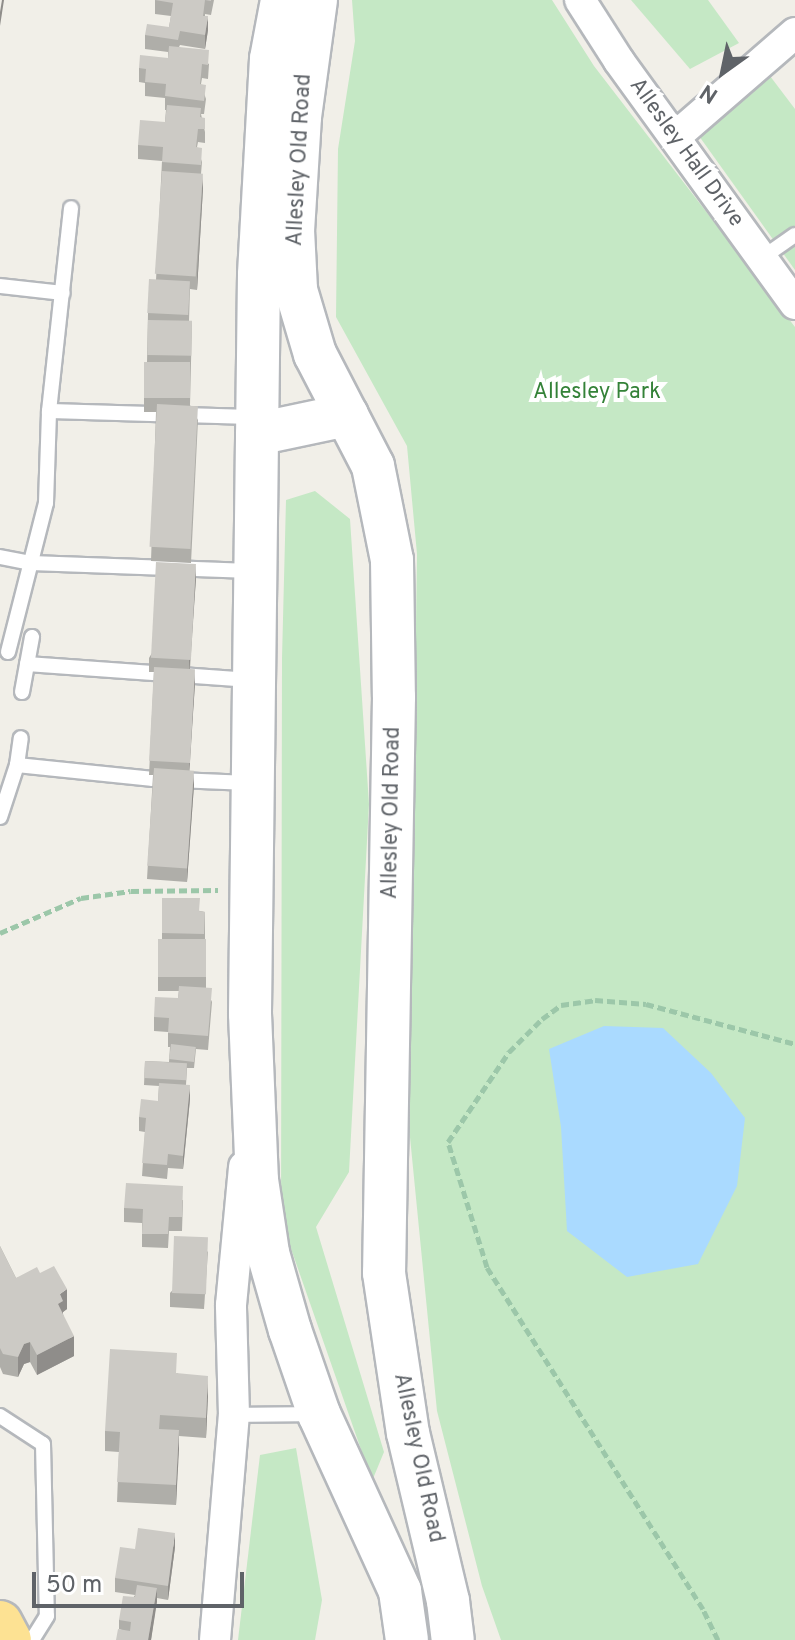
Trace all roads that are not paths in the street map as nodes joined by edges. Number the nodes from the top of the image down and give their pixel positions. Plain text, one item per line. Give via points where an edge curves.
1 (282, 0) edge
2 (316, 0) edge
3 (580, 0) edge
4 (795, 33) edge
5 (675, 137) junction
6 (71, 208) dead end
7 (795, 235) edge
8 (762, 258) junction
9 (0, 286) edge
10 (63, 293) junction
11 (795, 304) edge
12 (49, 411) junction
13 (347, 415) junction
14 (257, 426) junction
15 (0, 557) edge
16 (31, 563) junction
17 (256, 572) junction
18 (32, 637) dead end
19 (8, 652) dead end
20 (27, 664) junction
21 (254, 681) junction
22 (22, 692) dead end
23 (21, 738) dead end
24 (17, 765) junction
25 (253, 783) junction
26 (0, 817) edge
27 (251, 1091) junction
28 (319, 1414) junction
29 (234, 1415) junction
30 (0, 1416) edge
31 (0, 1623) edge
32 (9, 1640) edge
33 (32, 1640) edge
34 (215, 1640) edge
35 (407, 1640) edge
36 (453, 1640) edge

1 - 14 main road, Allesley Old Road via 271,59 262,190
2 - 13 main road, Allesley Old Road via 300,117 293,230 296,290 315,354
3 - 5 street, Allesley Hall Drive
4 - 5 street
5 - 8 street, Allesley Hall Drive
6 - 10 lane
7 - 8 lane
8 - 11 street, Allesley Hall Drive
9 - 10 lane
10 - 12 lane
12 - 14 lane
12 - 16 lane via 46,503
13 - 14 main road
13 - 36 main road, Allesley Old Road via 373,466 392,560 384,1273 408,1433
14 - 17 main road, Allesley Old Road
15 - 16 lane
16 - 17 lane
16 - 19 lane
17 - 21 main road, Allesley Old Road
18 - 20 lane
20 - 21 lane
20 - 22 lane
21 - 25 main road, Allesley Old Road
23 - 24 lane
24 - 25 lane
24 - 26 lane
25 - 27 main road, Allesley Old Road
27 - 28 main road, Allesley Old Road via 268,1253
27 - 29 street, Allesley Old Road via 231,1305
28 - 29 lane
28 - 35 main road, Allesley Old Road via 400,1591
29 - 34 street, Allesley Old Road
30 - 33 lane via 43,1444 47,1616
31 - 32 highway

